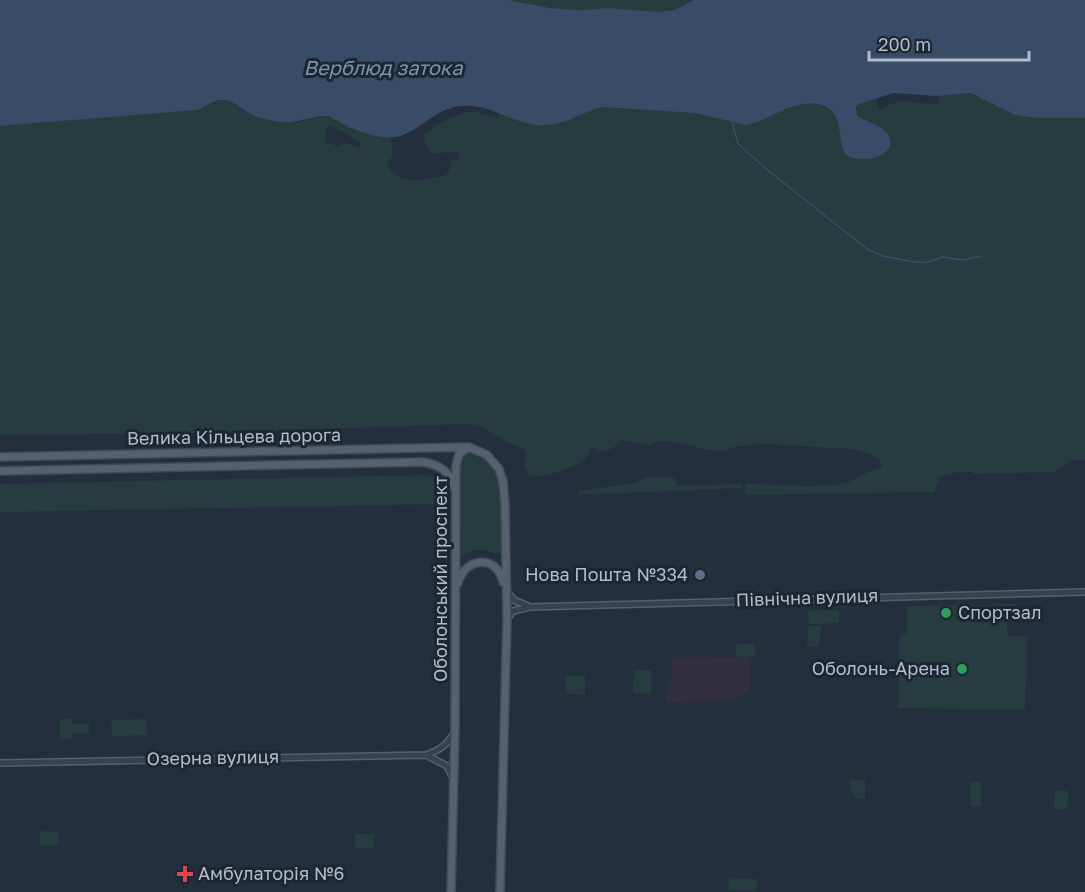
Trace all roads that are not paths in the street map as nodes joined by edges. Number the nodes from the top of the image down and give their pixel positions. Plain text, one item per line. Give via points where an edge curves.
1 (469, 447) junction
2 (0, 457) edge
3 (0, 471) edge
4 (455, 489) junction
5 (456, 591) junction
6 (506, 591) junction
7 (1085, 592) edge
8 (530, 607) junction
9 (507, 619) junction
10 (455, 731) junction
11 (426, 755) junction
12 (0, 763) edge
13 (454, 781) junction
14 (451, 892) edge
15 (500, 892) edge

1 - 2 main road, Велика Кільцева дорога
1 - 4 main road, Оболонський проспект via 456,460
1 - 6 main road via 491,458 502,474
3 - 4 main road, Велика Кільцева дорога via 423,462 442,467
4 - 5 main road, Оболонський проспект
5 - 6 main road via 462,572 482,562 500,573
5 - 10 main road, Оболонський проспект
6 - 8 street via 514,600
6 - 9 main road
7 - 8 street, Північна вулиця
8 - 9 street, Північна вулиця via 513,611
9 - 15 main road
10 - 11 street via 440,750
10 - 13 main road, Оболонський проспект
11 - 12 street, Озерна вулиця
11 - 13 street via 447,766
13 - 14 main road, Оболонський проспект

